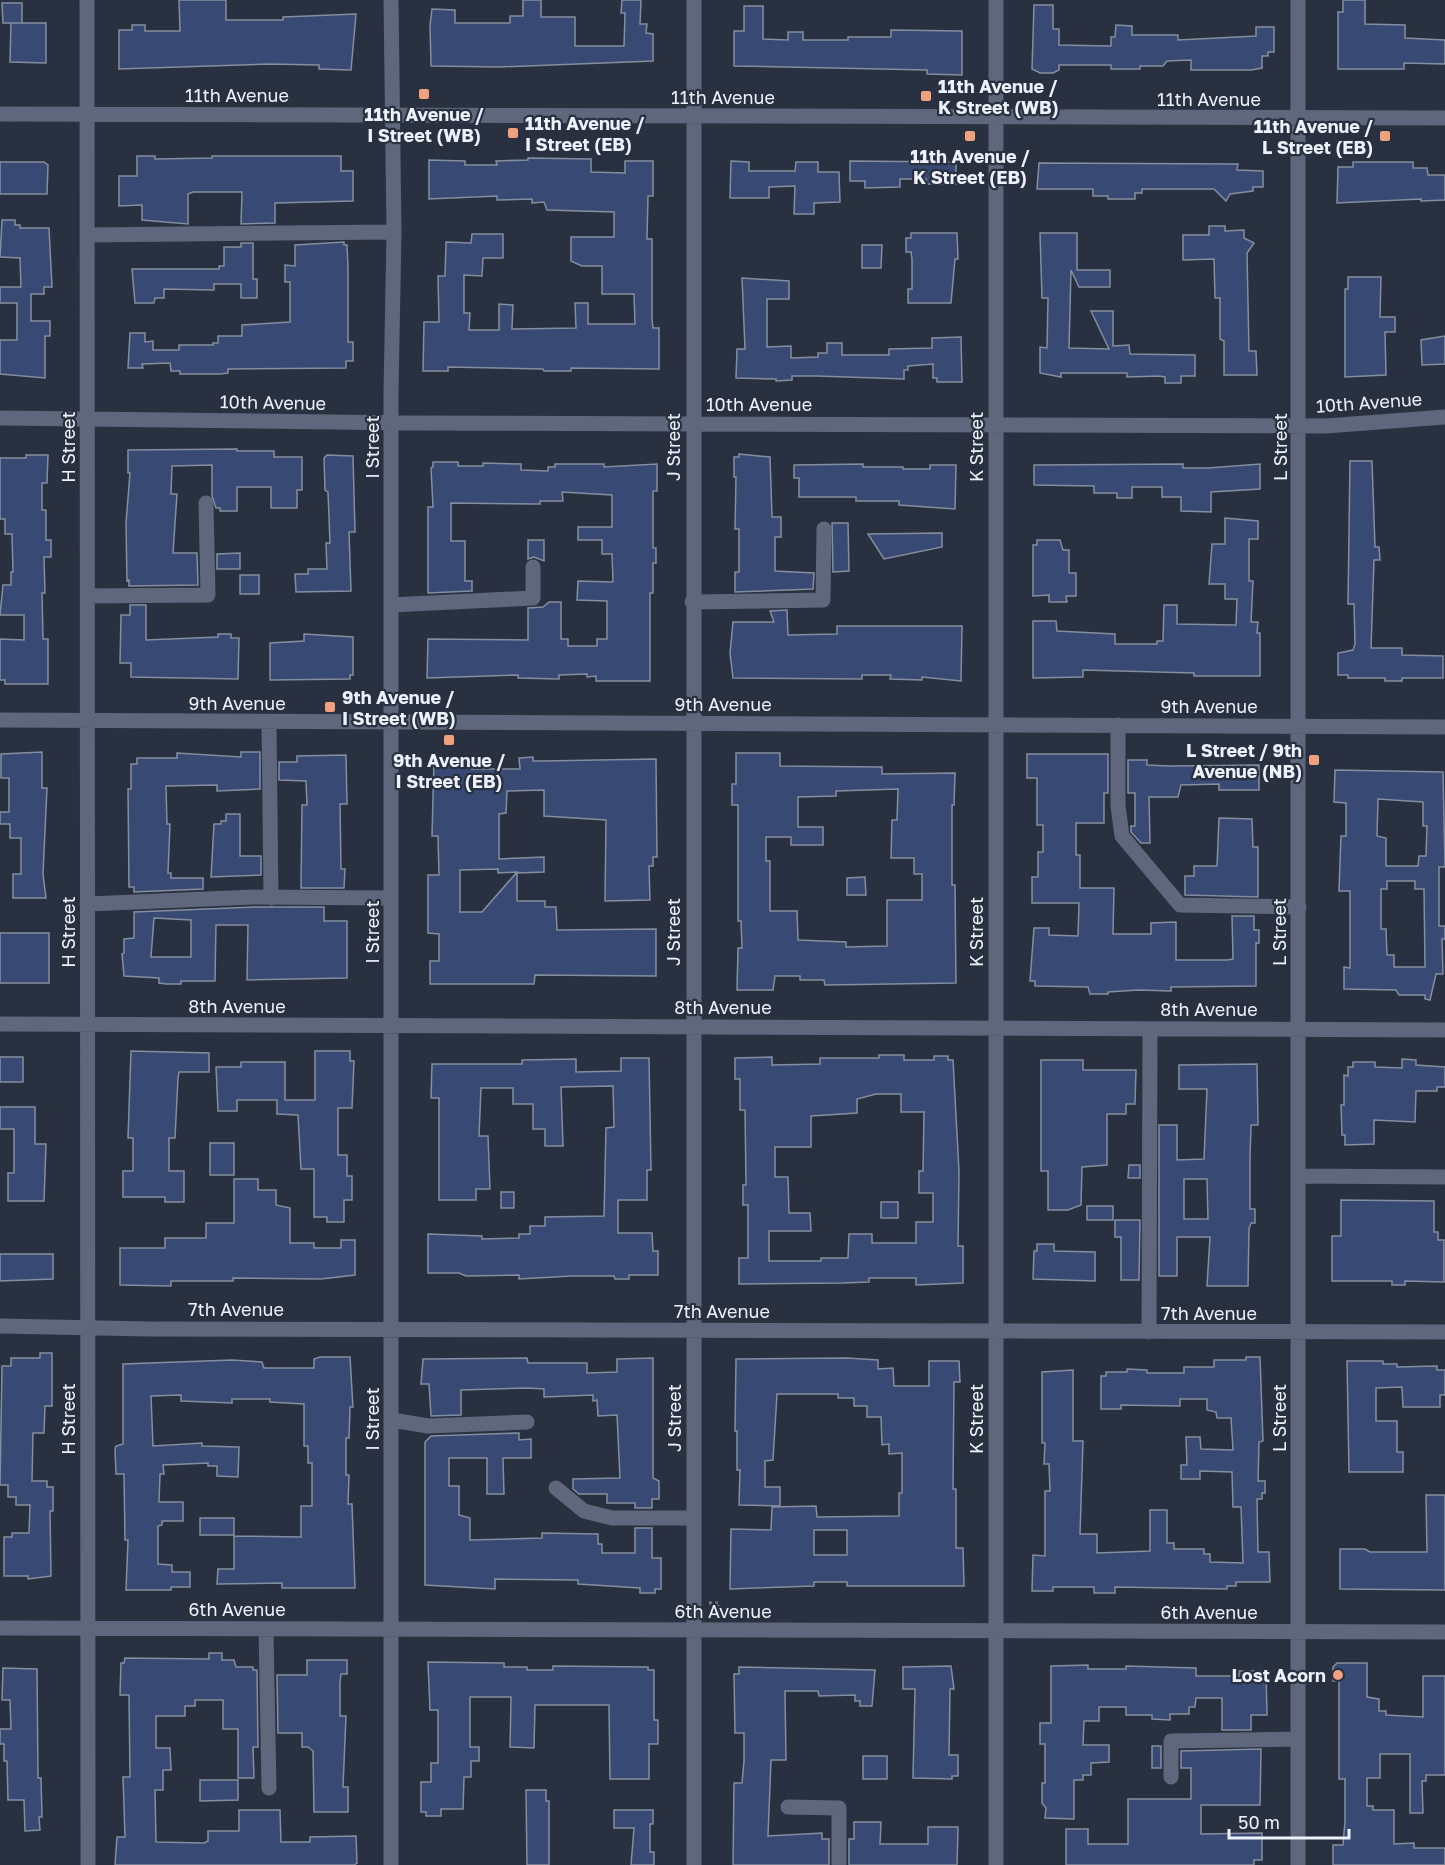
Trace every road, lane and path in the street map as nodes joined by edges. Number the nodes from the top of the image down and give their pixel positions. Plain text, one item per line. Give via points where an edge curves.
1 (87, 0) edge
2 (391, 0) edge
3 (694, 0) edge
4 (996, 0) edge
5 (1298, 0) edge
6 (0, 114) edge
7 (87, 114) junction
8 (391, 114) junction
9 (693, 116) junction
10 (996, 118) junction
11 (1298, 118) junction
12 (1445, 118) edge
13 (394, 232) junction
14 (87, 235) junction
15 (1445, 417) edge
16 (0, 418) edge
17 (87, 419) junction
18 (391, 423) junction
19 (692, 423) junction
20 (996, 425) junction
21 (1299, 426) junction
22 (206, 503) dead end
23 (824, 529) dead end
24 (533, 567) dead end
25 (88, 596) junction
26 (692, 602) junction
27 (391, 605) junction
28 (0, 720) edge
29 (87, 720) junction
30 (269, 723) junction
31 (392, 723) junction
32 (693, 724) junction
33 (996, 725) junction
34 (1118, 725) junction
35 (1299, 726) junction
36 (1445, 727) edge
37 (271, 898) junction
38 (391, 898) junction
39 (87, 904) junction
40 (1299, 906) junction
41 (0, 1024) edge
42 (87, 1024) junction
43 (391, 1027) junction
44 (693, 1027) junction
45 (996, 1028) junction
46 (1149, 1029) junction
47 (1298, 1029) junction
48 (1445, 1030) edge
49 (1299, 1176) junction
50 (1445, 1177) edge
51 (0, 1326) edge
52 (87, 1326) junction
53 (390, 1329) junction
54 (693, 1330) junction
55 (995, 1331) junction
56 (1149, 1332) junction
57 (1445, 1332) edge
58 (1298, 1333) junction
59 (392, 1420) junction
60 (527, 1422) dead end
61 (556, 1488) dead end
62 (693, 1518) junction
63 (708, 1603) dead end
64 (720, 1614) dead end
65 (0, 1628) edge
66 (88, 1628) junction
67 (266, 1629) junction
68 (390, 1629) junction
69 (694, 1630) junction
70 (996, 1631) junction
71 (1298, 1632) junction
72 (1445, 1632) edge
73 (1298, 1739) junction
74 (1171, 1777) dead end
75 (269, 1788) dead end
76 (788, 1807) dead end
77 (88, 1865) edge
78 (391, 1865) edge
79 (694, 1865) edge
80 (839, 1865) edge
81 (996, 1865) edge
82 (1298, 1865) edge

1 - 7 street, H Street
2 - 8 street, I Street
3 - 9 street, J Street
4 - 10 street, K Street
5 - 11 street, L Street
6 - 7 street, 11th Avenue
7 - 8 street, 11th Avenue
7 - 14 street, H Street
8 - 9 street, 11th Avenue
8 - 13 street, I Street
9 - 10 street, 11th Avenue
9 - 19 street, J Street
10 - 11 street, 11th Avenue
10 - 20 street, K Street
11 - 12 street, 11th Avenue
11 - 21 street, L Street
13 - 14 street
13 - 18 street, I Street
14 - 17 street, H Street
15 - 21 street, 10th Avenue
16 - 17 street, 10th Avenue
17 - 18 street, 10th Avenue
17 - 25 street, H Street
18 - 19 street, 10th Avenue
18 - 27 street, I Street
19 - 20 street, 10th Avenue
19 - 26 street, J Street
20 - 21 street, 10th Avenue
20 - 33 street, K Street
21 - 35 street, L Street
22 - 25 street via 208,595
23 - 26 street via 823,600
24 - 27 street via 533,598
25 - 29 street, H Street
26 - 32 street, J Street
27 - 31 street, I Street
28 - 29 street, 9th Avenue
29 - 30 street, 9th Avenue
29 - 39 street, H Street
30 - 31 street, 9th Avenue
30 - 37 street
31 - 32 street, 9th Avenue
31 - 38 street, I Street
32 - 33 street, 9th Avenue
32 - 44 street, J Street
33 - 34 street, 9th Avenue
33 - 45 street, K Street
34 - 35 street, 9th Avenue
34 - 40 street via 1122,836 1180,905
35 - 36 street, 9th Avenue
35 - 40 street, L Street
37 - 38 street
37 - 39 street
38 - 43 street, I Street
39 - 42 street, H Street
40 - 47 street, L Street
41 - 42 street, 8th Avenue
42 - 43 street, 8th Avenue
42 - 52 street, H Street
43 - 44 street, 8th Avenue
43 - 53 street, I Street
44 - 45 street, 8th Avenue
44 - 54 street, J Street
45 - 46 street, 8th Avenue
45 - 55 street, K Street
46 - 47 street, 8th Avenue
46 - 56 street
47 - 48 street, 8th Avenue
47 - 49 street, L Street
49 - 50 street
49 - 58 street, L Street
51 - 52 street, 7th Avenue
52 - 53 street, 7th Avenue
52 - 66 street, H Street
53 - 54 street, 7th Avenue
53 - 59 street, I Street
54 - 55 street, 7th Avenue
54 - 62 street, J Street
55 - 56 street, 7th Avenue
55 - 70 street, K Street
56 - 58 street, 7th Avenue
57 - 58 street, 7th Avenue
58 - 71 street, L Street
59 - 60 street via 429,1426
59 - 68 street, I Street
61 - 62 street via 584,1511 612,1518
62 - 69 street, J Street
63 - 64 path via 720,1603
65 - 66 street, 6th Avenue
66 - 67 street, 6th Avenue
66 - 77 street, H Street
67 - 68 street, 6th Avenue
67 - 75 street
68 - 69 street, 6th Avenue
68 - 78 street, I Street
69 - 70 street, 6th Avenue
69 - 79 street, J Street
70 - 71 street, 6th Avenue
70 - 81 street, K Street
71 - 72 street, 6th Avenue
71 - 73 street, L Street
73 - 74 street via 1171,1741
73 - 82 street, L Street
76 - 80 street via 839,1808

